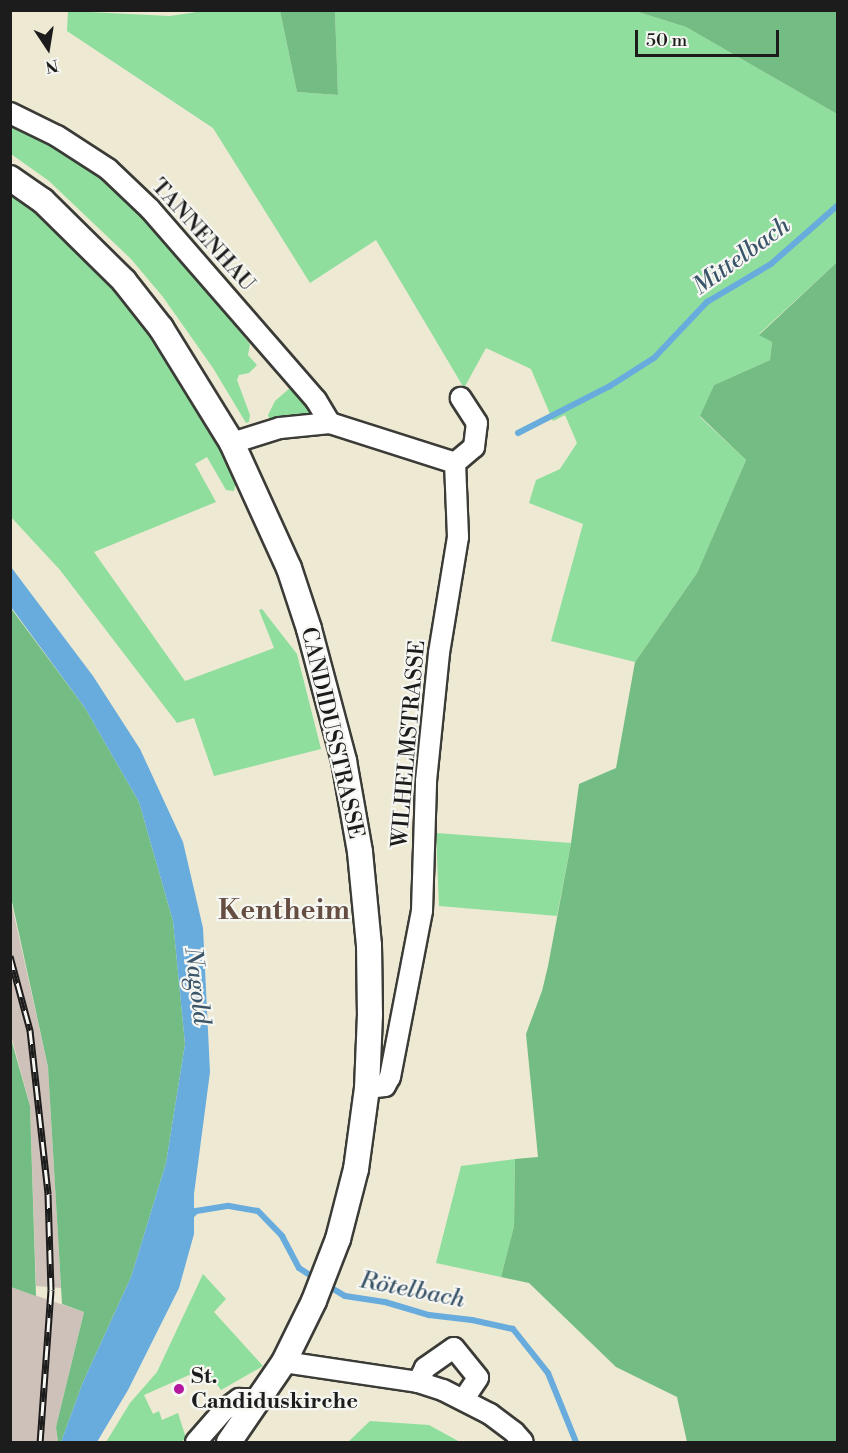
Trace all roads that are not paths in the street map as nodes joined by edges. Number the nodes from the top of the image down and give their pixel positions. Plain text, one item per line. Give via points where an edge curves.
1 (10, 113) edge
2 (10, 178) edge
3 (461, 398) dead end
4 (330, 423) junction
5 (232, 443) junction
6 (455, 463) junction
7 (367, 1088) junction
8 (284, 1362) junction
9 (418, 1382) junction
10 (261, 1399) junction
11 (464, 1399) junction
12 (196, 1443) edge
13 (229, 1443) edge
14 (523, 1443) edge

1 - 4 street, TANNENHAU via 57,136 108,169 150,209 316,400
2 - 5 main road, CANDIDUSSTRASSE via 43,201 124,281 161,328
3 - 6 street via 477,423 474,447
4 - 5 street via 280,428
4 - 6 street
5 - 7 main road, CANDIDUSSTRASSE via 289,568 344,761 360,852 369,945
6 - 7 street, WILHELMSTRASSE via 458,537 439,653 426,781 422,911 390,1077 385,1086
7 - 8 main road, CANDIDUSSTRASSE via 356,1168 327,1270
8 - 9 street
8 - 10 main road, CANDIDUSSTRASSE
9 - 11 street
9 - 11 street via 425,1368 454,1348 478,1378
10 - 12 street via 239,1399
10 - 13 main road, CANDIDUSSTRASSE
11 - 14 street via 490,1414

